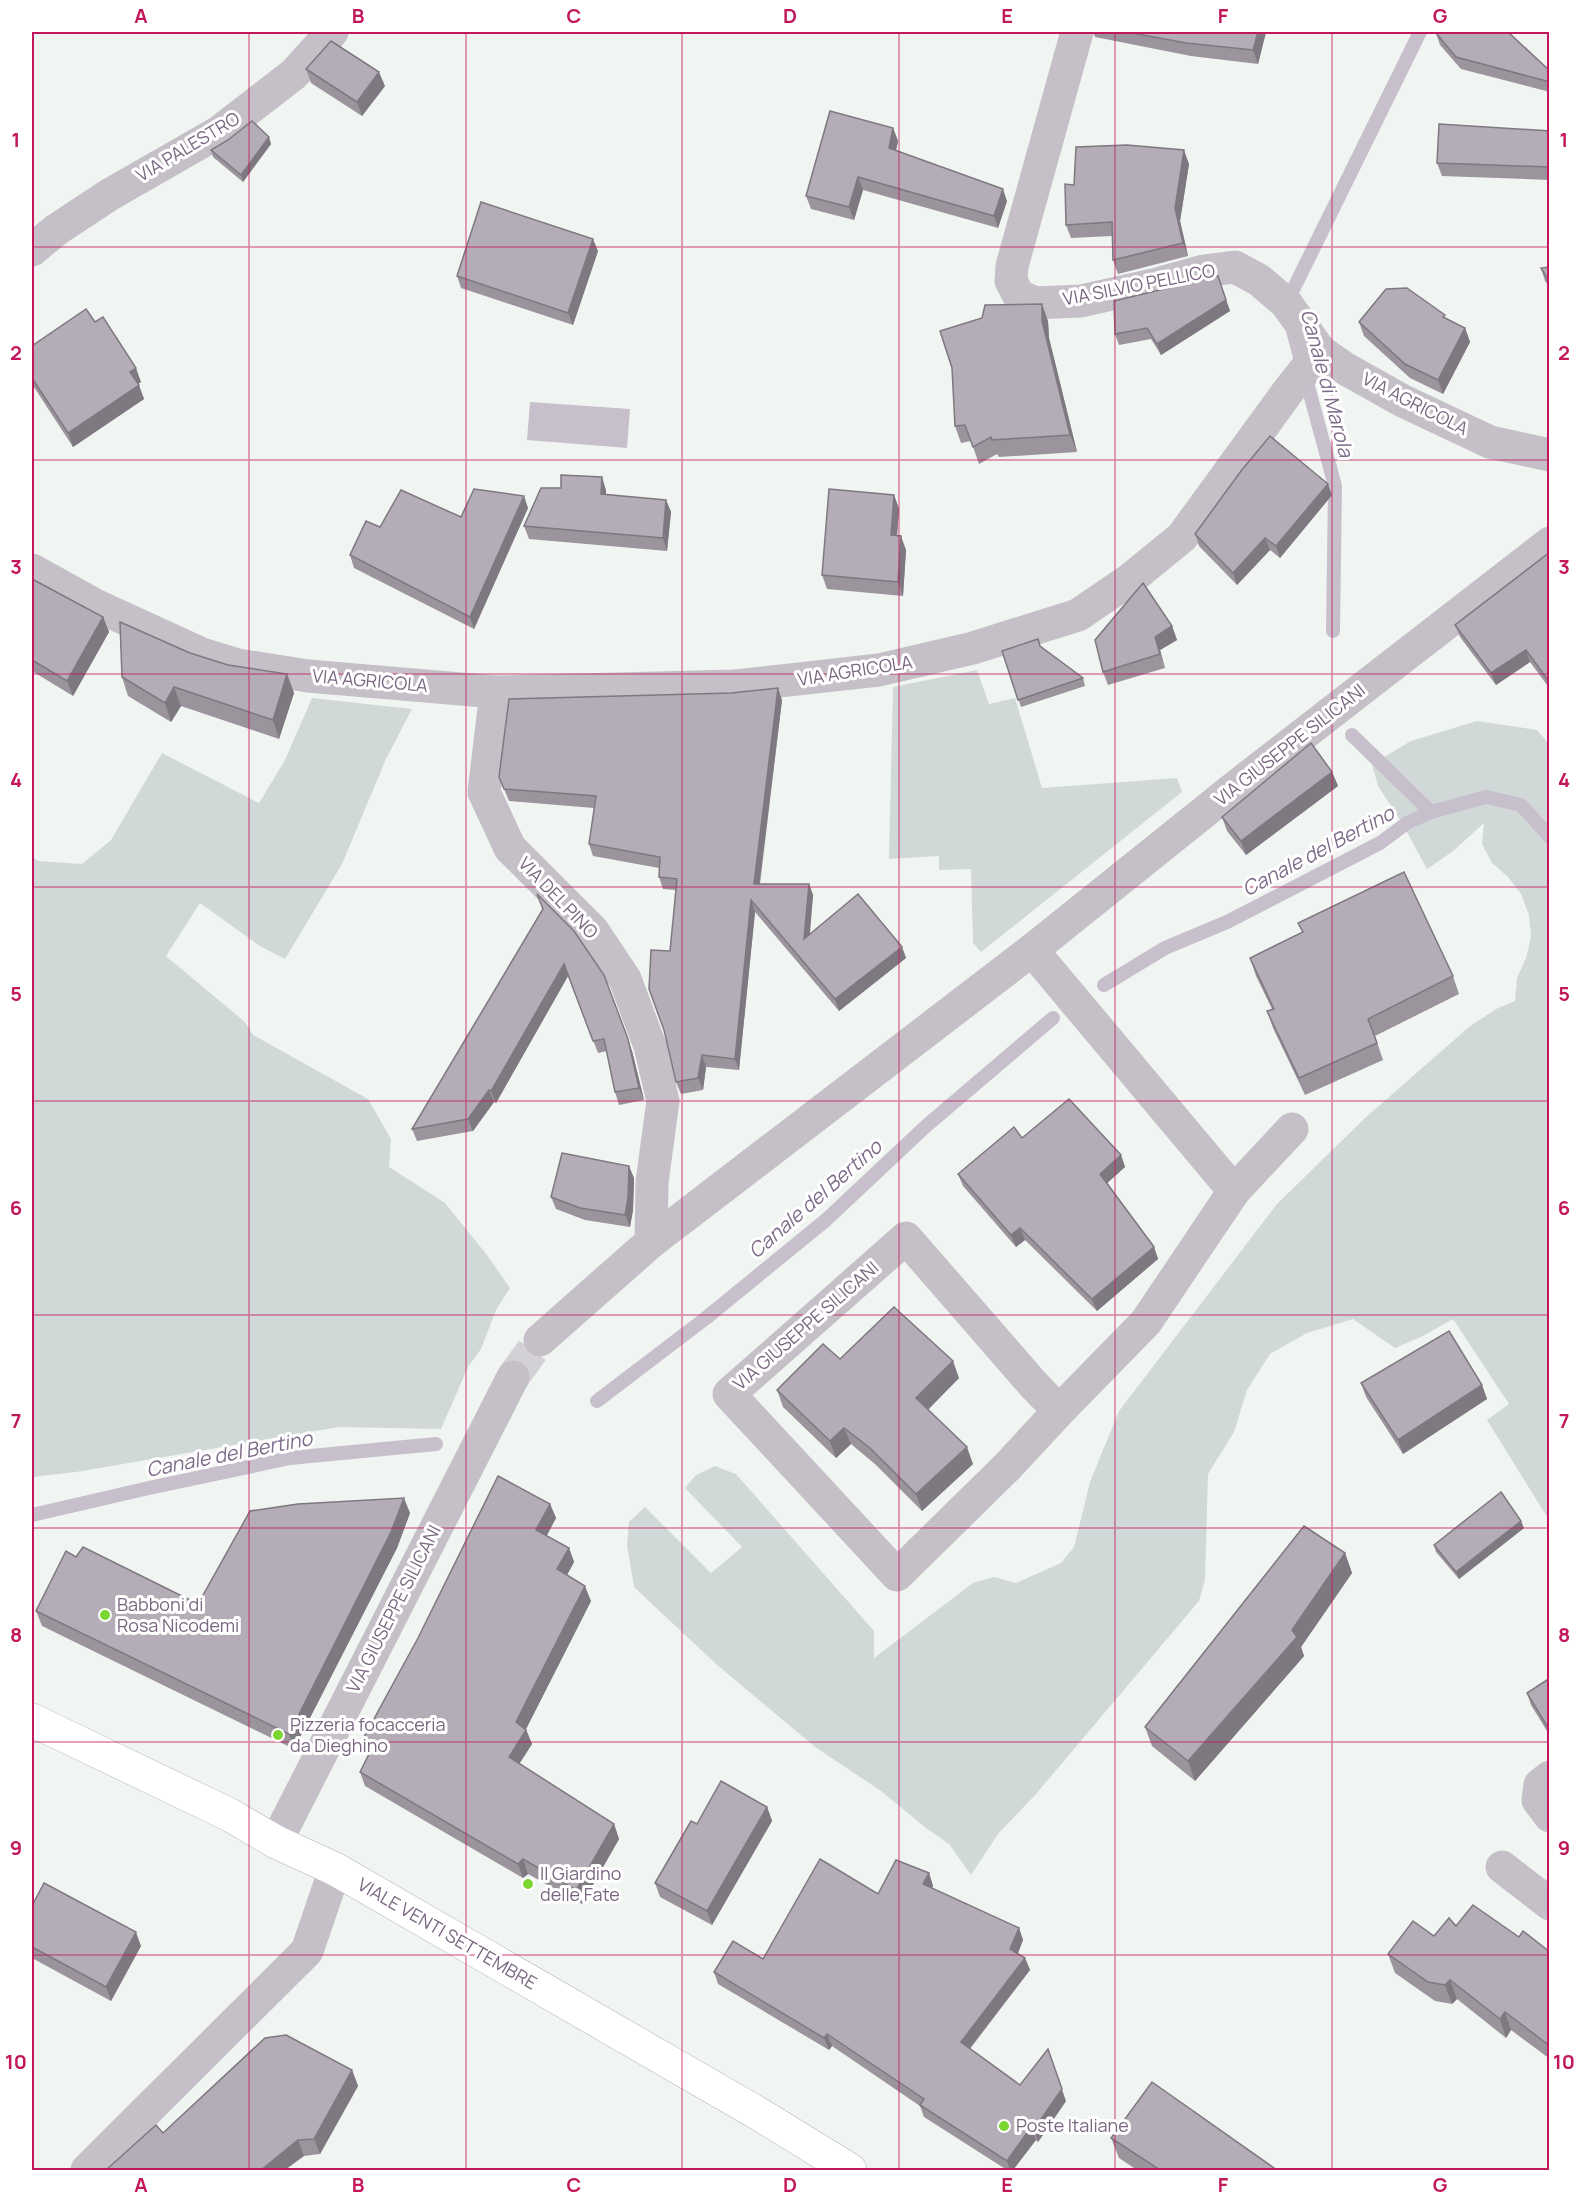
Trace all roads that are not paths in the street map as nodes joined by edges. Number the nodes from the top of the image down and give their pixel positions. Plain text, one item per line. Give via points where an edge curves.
1 (332, 32) edge
2 (1077, 32) edge
3 (32, 250) edge
4 (1320, 351) junction
5 (1550, 455) edge
6 (1550, 543) edge
7 (32, 570) edge
8 (496, 692) junction
9 (1032, 950) junction
10 (1292, 1129) dead end
11 (1234, 1191) junction
12 (651, 1242) junction
13 (540, 1340) tunnel mouth
14 (513, 1377) tunnel mouth
15 (1059, 1411) junction
16 (32, 1720) edge
17 (1550, 1777) edge
18 (1550, 1816) edge
19 (276, 1842) junction
20 (1502, 1867) dead end
21 (335, 1869) junction
22 (1550, 1904) edge
23 (87, 2170) edge
24 (850, 2170) edge

1 - 3 street, VIA PALESTRO via 294,75 219,132 109,195
2 - 4 street, VIA SILVIO PELLICO via 1012,266 1011,281 1018,296 1036,303 1081,301 1235,267 1259,280 1286,303
4 - 5 street, VIA AGRICOLA via 1403,401 1490,441
4 - 8 street, VIA AGRICOLA via 1182,537 1078,615 973,648 879,670 735,686
6 - 9 street, VIA GIUSEPPE SILICANI
7 - 8 street, VIA AGRICOLA via 95,606 202,654 238,665 357,681
8 - 12 street, VIA DEL PINO via 484,792 510,848 593,931 625,979 650,1046 663,1101 652,1182
9 - 11 street
9 - 12 street, VIA GIUSEPPE SILICANI
10 - 11 street, VIA GIUSEPPE SILICANI
11 - 15 street, VIA GIUSEPPE SILICANI via 1146,1322
12 - 13 street, VIA GIUSEPPE SILICANI
14 - 19 street, VIA GIUSEPPE SILICANI
15 - 15 street, VIA GIUSEPPE SILICANI via 906,1238 729,1394 897,1575
16 - 19 main road, VIALE VENTI SETTEMBRE via 230,1815
17 - 18 street via 1540,1785 1538,1800
19 - 21 main road, VIALE VENTI SETTEMBRE
20 - 22 street
21 - 23 street via 307,1951
21 - 24 main road, VIALE VENTI SETTEMBRE

